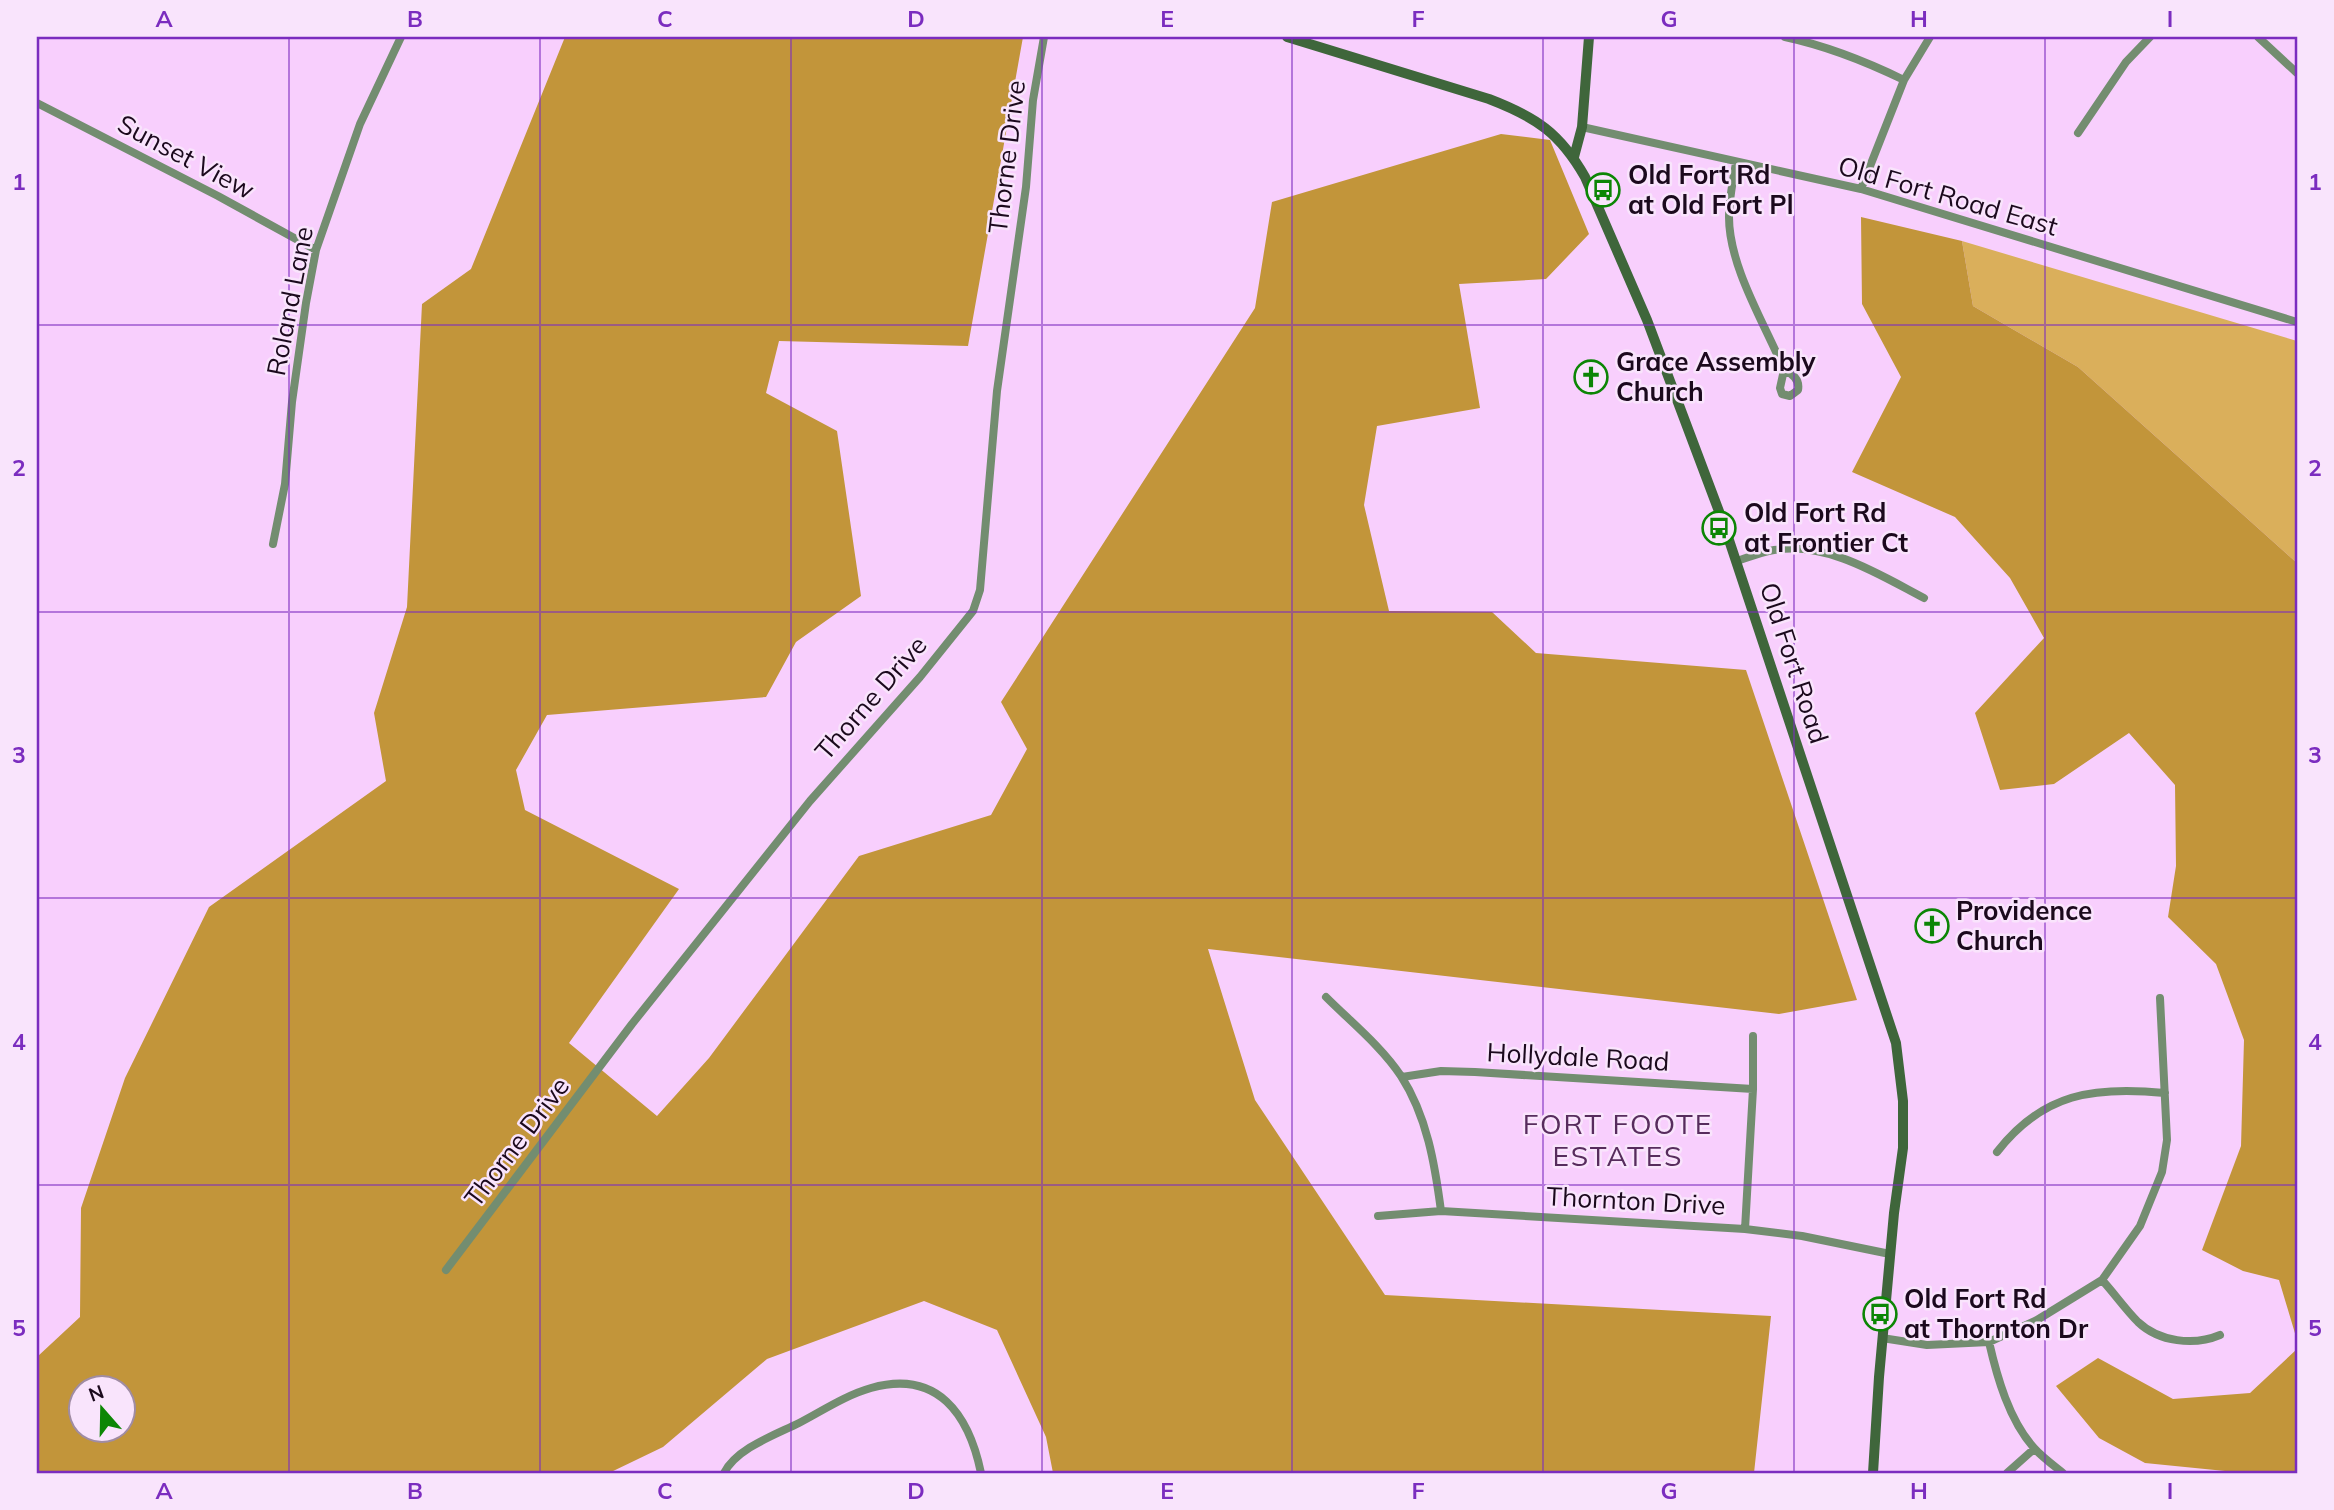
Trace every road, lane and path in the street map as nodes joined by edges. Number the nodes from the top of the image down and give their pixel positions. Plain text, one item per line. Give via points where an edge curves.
1 (401, 37) edge
2 (1044, 37) edge
3 (1287, 37) edge
4 (1589, 37) edge
5 (1785, 37) edge
6 (1930, 37) edge
7 (2150, 37) edge
8 (2258, 37) edge
9 (2297, 73) edge
10 (1904, 80) junction
11 (37, 103) edge
12 (1582, 127) junction
13 (2078, 133) dead end
14 (1574, 157) junction
15 (1736, 163) junction
16 (1861, 189) junction
17 (316, 250) junction
18 (2297, 322) edge
19 (1784, 370) dead end
20 (273, 544) dead end
21 (1737, 561) junction
22 (1924, 598) dead end
23 (1326, 997) dead end
24 (2160, 998) dead end
25 (1753, 1036) dead end
26 (1402, 1077) junction
27 (1753, 1089) junction
28 (2165, 1093) junction
29 (1997, 1152) dead end
30 (1441, 1211) junction
31 (1378, 1216) dead end
32 (1745, 1229) junction
33 (1890, 1254) junction
34 (446, 1270) dead end
35 (2102, 1280) junction
36 (2220, 1335) dead end
37 (1882, 1338) junction
38 (1989, 1342) junction
39 (2034, 1448) junction
40 (724, 1473) edge
41 (981, 1473) edge
42 (1872, 1473) edge
43 (2007, 1473) edge
44 (2063, 1473) edge

1 - 17 street, Roland Lane via 360,124
2 - 34 street, Thorne Drive via 998,391 987,531 973,611 810,801 632,1024
3 - 14 main road, Old Fort Road via 1508,106 1545,126
4 - 12 main road
5 - 10 street via 1843,52
6 - 10 street
7 - 13 street via 2126,62
8 - 9 street
10 - 16 street
11 - 17 street, Sunset View
12 - 14 main road
12 - 15 street, Old Fort Road East
14 - 21 main road, Old Fort Road via 1647,320
15 - 16 street, Old Fort Road East
15 - 19 street via 1729,218 1733,245
16 - 18 street, Old Fort Road East
17 - 20 street, Roland Lane
21 - 22 street via 1773,550 1819,552
21 - 33 main road, Old Fort Road via 1899,1059 1903,1148
23 - 26 street
24 - 28 street
25 - 27 street
26 - 27 street, Hollydale Road via 1475,1072
26 - 30 street via 1431,1150
27 - 32 street
28 - 29 street via 2116,1090 2065,1099 2038,1111
28 - 35 street via 2167,1140 2162,1172 2140,1226
30 - 31 street, Thornton Drive
30 - 32 street, Thornton Drive
32 - 33 street, Thornton Drive
33 - 37 main road, Old Fort Road
35 - 36 street via 2137,1321 2162,1335 2200,1342
35 - 38 street via 2037,1320
37 - 38 street via 1927,1345
37 - 42 main road, Old Fort Road
38 - 39 street via 2013,1414
39 - 43 street
39 - 44 street
40 - 41 street via 737,1457 834,1404 870,1388 896,1384 932,1390 953,1408 974,1442

